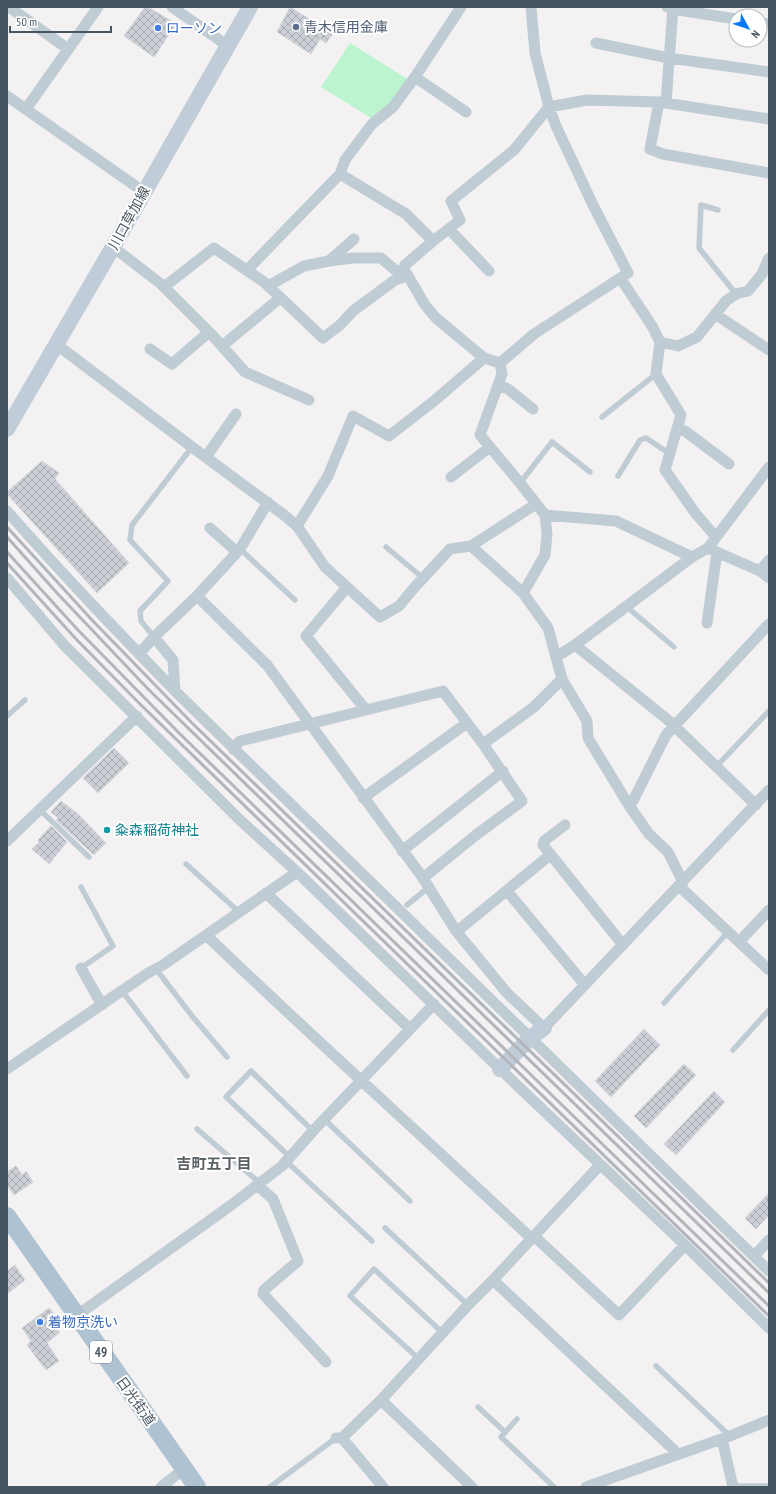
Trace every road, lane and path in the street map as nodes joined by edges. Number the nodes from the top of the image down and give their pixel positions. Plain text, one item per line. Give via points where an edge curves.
1 (9, 7) edge
2 (98, 7) edge
3 (172, 7) edge
4 (250, 7) edge
5 (461, 7) edge
6 (531, 7) edge
7 (671, 8) edge
8 (728, 18) edge
9 (596, 43) dead end
10 (228, 46) junction
11 (68, 49) junction
12 (669, 58) junction
13 (769, 72) edge
14 (415, 77) junction
15 (7, 96) edge
16 (662, 102) junction
17 (549, 107) junction
18 (26, 110) junction
19 (466, 112) dead end
20 (769, 119) edge
21 (769, 173) edge
22 (340, 174) junction
23 (144, 192) junction
24 (718, 210) dead end
25 (449, 229) junction
26 (354, 239) dead end
27 (433, 241) junction
28 (113, 247) junction
29 (769, 258) edge
30 (330, 261) junction
31 (247, 270) junction
32 (489, 271) dead end
33 (407, 276) junction
34 (621, 279) junction
35 (268, 286) junction
36 (164, 287) junction
37 (736, 294) junction
38 (280, 298) junction
39 (715, 314) junction
40 (209, 332) junction
41 (660, 342) junction
42 (56, 344) junction
43 (222, 346) junction
44 (768, 346) edge
45 (150, 349) dead end
46 (484, 358) junction
47 (500, 363) junction
48 (656, 374) junction
49 (499, 385) junction
50 (309, 400) dead end
51 (533, 409) dead end
52 (236, 414) dead end
53 (602, 417) dead end
54 (7, 429) edge
55 (677, 429) junction
56 (192, 447) junction
57 (490, 447) junction
58 (670, 454) junction
59 (206, 457) junction
60 (729, 464) dead end
61 (769, 467) edge
62 (590, 472) dead end
63 (618, 476) dead end
64 (451, 477) dead end
65 (520, 483) junction
66 (268, 502) junction
67 (536, 504) junction
68 (7, 511) edge
69 (544, 515) junction
70 (297, 526) junction
71 (210, 528) dead end
72 (716, 538) junction
73 (471, 546) junction
74 (386, 547) dead end
75 (712, 550) junction
76 (239, 551) junction
77 (692, 557) junction
78 (769, 560) edge
79 (765, 574) edge
80 (7, 578) edge
81 (423, 578) junction
82 (347, 587) junction
83 (523, 593) junction
84 (197, 596) junction
85 (295, 600) dead end
86 (627, 607) junction
87 (707, 623) dead end
88 (769, 624) edge
89 (154, 637) junction
90 (575, 645) junction
91 (674, 647) dead end
92 (139, 654) junction
93 (556, 657) junction
94 (562, 679) junction
95 (175, 691) junction
96 (25, 700) dead end
97 (366, 710) junction
98 (769, 711) edge
99 (7, 716) edge
100 (137, 716) junction
101 (310, 723) junction
102 (466, 723) junction
103 (674, 726) junction
104 (483, 744) junction
105 (233, 749) junction
106 (716, 767) junction
107 (502, 771) junction
108 (769, 790) edge
109 (363, 798) junction
110 (628, 804) junction
111 (756, 805) junction
112 (40, 810) junction
113 (564, 825) dead end
114 (7, 841) edge
115 (402, 851) junction
116 (550, 855) junction
117 (89, 857) dead end
118 (186, 864) dead end
119 (297, 872) junction
120 (426, 882) junction
121 (681, 884) junction
122 (82, 886) dead end
123 (507, 891) junction
124 (266, 893) junction
125 (407, 904) dead end
126 (769, 910) edge
127 (239, 912) junction
128 (456, 931) junction
129 (728, 932) junction
130 (206, 935) junction
131 (739, 942) junction
132 (623, 945) junction
133 (81, 968) joint
134 (156, 969) junction
135 (769, 970) edge
136 (585, 985) junction
137 (122, 991) junction
138 (664, 1003) dead end
139 (434, 1004) junction
140 (102, 1005) junction
141 (769, 1010) edge
142 (544, 1028) junction
143 (410, 1029) junction
144 (530, 1038) junction
145 (733, 1050) dead end
146 (227, 1057) dead end
147 (7, 1069) edge
148 (500, 1069) junction
149 (187, 1076) dead end
150 (361, 1081) junction
151 (325, 1120) junction
152 (197, 1129) dead end
153 (313, 1131) junction
154 (288, 1159) junction
155 (600, 1165) junction
156 (258, 1184) junction
157 (410, 1201) dead end
158 (7, 1216) edge
159 (385, 1228) dead end
160 (533, 1238) junction
161 (769, 1240) edge
162 (372, 1241) dead end
163 (685, 1245) junction
164 (754, 1256) junction
165 (769, 1271) edge
166 (493, 1280) junction
167 (468, 1305) junction
168 (76, 1316) junction
169 (769, 1328) edge
170 (443, 1333) junction
171 (419, 1360) junction
172 (326, 1362) dead end
173 (656, 1366) dead end
174 (381, 1400) junction
175 (478, 1407) dead end
176 (517, 1419) dead end
177 (769, 1420) edge
178 (505, 1432) junction
179 (339, 1438) junction
180 (726, 1438) junction
181 (676, 1455) junction
182 (184, 1469) junction
183 (769, 1486) edge
184 (161, 1487) edge
185 (196, 1487) edge
186 (270, 1487) edge
187 (383, 1487) edge
188 (472, 1487) edge
189 (554, 1487) edge
190 (586, 1487) edge
191 (733, 1487) edge

1 - 11 street
2 - 11 street
3 - 10 street
4 - 10 main road, 川口草加線
5 - 14 street
6 - 17 street via 535,53
7 - 8 street
7 - 12 street
9 - 12 street
10 - 23 main road, 川口草加線
11 - 18 street
12 - 13 street
12 - 16 street
14 - 19 street
14 - 22 street via 393,107 372,124 345,160
15 - 18 street
16 - 17 street via 587,100
16 - 20 street
16 - 21 street via 650,149 663,154
17 - 25 street via 514,150 451,201 460,220
17 - 34 street via 628,274
18 - 23 street
22 - 27 street via 406,214
22 - 31 street
23 - 28 main road, 川口草加線
24 - 37 lane via 702,205 699,248
25 - 27 street
25 - 32 street
26 - 30 street
27 - 33 street via 405,265
28 - 36 street
28 - 42 main road, 川口草加線
29 - 37 street via 762,274 748,292
30 - 33 street via 381,258
30 - 35 street via 304,266
31 - 35 street
31 - 36 street via 214,248
33 - 38 street via 389,284 353,311 324,338
33 - 46 street via 425,306 436,318
34 - 41 street
34 - 47 street via 534,334
35 - 38 street
36 - 40 street
37 - 39 street
38 - 43 street
39 - 41 street via 697,337 678,346
39 - 44 street
40 - 43 street
40 - 45 street via 172,364
41 - 48 street
42 - 54 main road, 川口草加線
42 - 56 street
43 - 50 street via 245,372
46 - 47 street
46 - 70 street via 390,436 353,416 328,476
47 - 49 street via 502,374
48 - 53 lane
48 - 55 street via 681,415
49 - 51 street
49 - 57 street via 480,435
52 - 59 street
55 - 58 street
55 - 60 street via 685,431
56 - 59 street
56 - 89 lane via 132,525 130,540 168,581 140,611 141,621
57 - 64 street
57 - 65 street
58 - 63 lane via 646,438 640,440
58 - 72 street via 665,470
59 - 66 street
61 - 72 street
62 - 65 lane via 552,442
65 - 67 street
66 - 70 street
66 - 76 street
67 - 69 street
67 - 73 street
68 - 92 street
69 - 77 street via 616,521
69 - 83 street via 547,534 545,555
70 - 82 street via 325,567
71 - 76 street
72 - 75 street
73 - 81 street via 450,549
73 - 83 street
74 - 81 lane
75 - 77 street
75 - 79 street
75 - 87 street
76 - 84 street
76 - 85 lane
77 - 86 street
78 - 79 street
80 - 100 street via 64,645
81 - 82 street via 399,606 380,617
82 - 97 street via 306,636
83 - 93 street via 548,628
84 - 89 street
84 - 101 street via 267,665
86 - 90 street
86 - 91 lane
88 - 103 street
89 - 92 street
89 - 95 street via 174,660
90 - 93 street
90 - 103 street
92 - 95 street
93 - 94 street
94 - 104 street via 534,707
94 - 110 street via 587,721 588,738
95 - 105 street
96 - 99 lane
97 - 101 street
97 - 102 street via 442,691
98 - 106 lane
100 - 112 street
100 - 119 street via 241,821
101 - 105 street via 240,741
101 - 109 street
102 - 104 street
102 - 109 street
103 - 106 street
103 - 110 street via 666,734 633,801
104 - 107 street
105 - 144 street
106 - 111 street
107 - 115 street
107 - 120 street via 522,801 476,835
108 - 111 street
109 - 115 street
110 - 121 street via 649,834 668,852
111 - 121 street
112 - 114 street
112 - 117 lane
113 - 116 street via 544,841 543,845
115 - 120 street
116 - 123 street
116 - 132 street
118 - 127 lane
119 - 124 street
119 - 139 street
120 - 125 lane
120 - 128 street
121 - 129 street
121 - 132 street
122 - 133 lane via 113,946
123 - 128 street
123 - 136 street
124 - 127 street
124 - 143 street
126 - 131 street
127 - 130 street
128 - 142 street via 507,993
129 - 131 street
129 - 138 lane
130 - 134 street
130 - 150 street
131 - 135 street
132 - 136 street
133 - 140 street
134 - 137 street
134 - 146 lane
136 - 142 street
137 - 140 street
137 - 149 lane
139 - 143 street
139 - 148 street
140 - 147 street
141 - 145 lane
142 - 144 main road
143 - 150 street
144 - 148 main road
144 - 164 street
148 - 155 street
150 - 151 street
150 - 160 street
151 - 153 street
151 - 157 lane
152 - 156 lane
153 - 154 street
153 - 154 lane via 251,1071 226,1097
154 - 156 street
154 - 162 lane
155 - 160 street
155 - 163 street
156 - 168 street
156 - 172 street via 273,1199 298,1261 264,1290 263,1294
158 - 168 main road, 日光街道 / 49
159 - 167 lane
160 - 163 street via 619,1315
160 - 166 street
161 - 164 street
163 - 169 street
164 - 165 street
166 - 167 street
166 - 181 street via 674,1450
167 - 170 street
168 - 182 main road, 日光街道 / 49
170 - 171 street
170 - 171 lane via 374,1269 350,1296
171 - 174 street
173 - 180 lane
174 - 179 street
174 - 188 street
175 - 178 lane
176 - 178 lane
177 - 180 street
178 - 189 lane via 501,1437
179 - 186 lane
179 - 187 street
180 - 181 street
180 - 191 street
181 - 190 street
182 - 184 street
182 - 185 main road, 日光街道 / 49
183 - 191 lane

